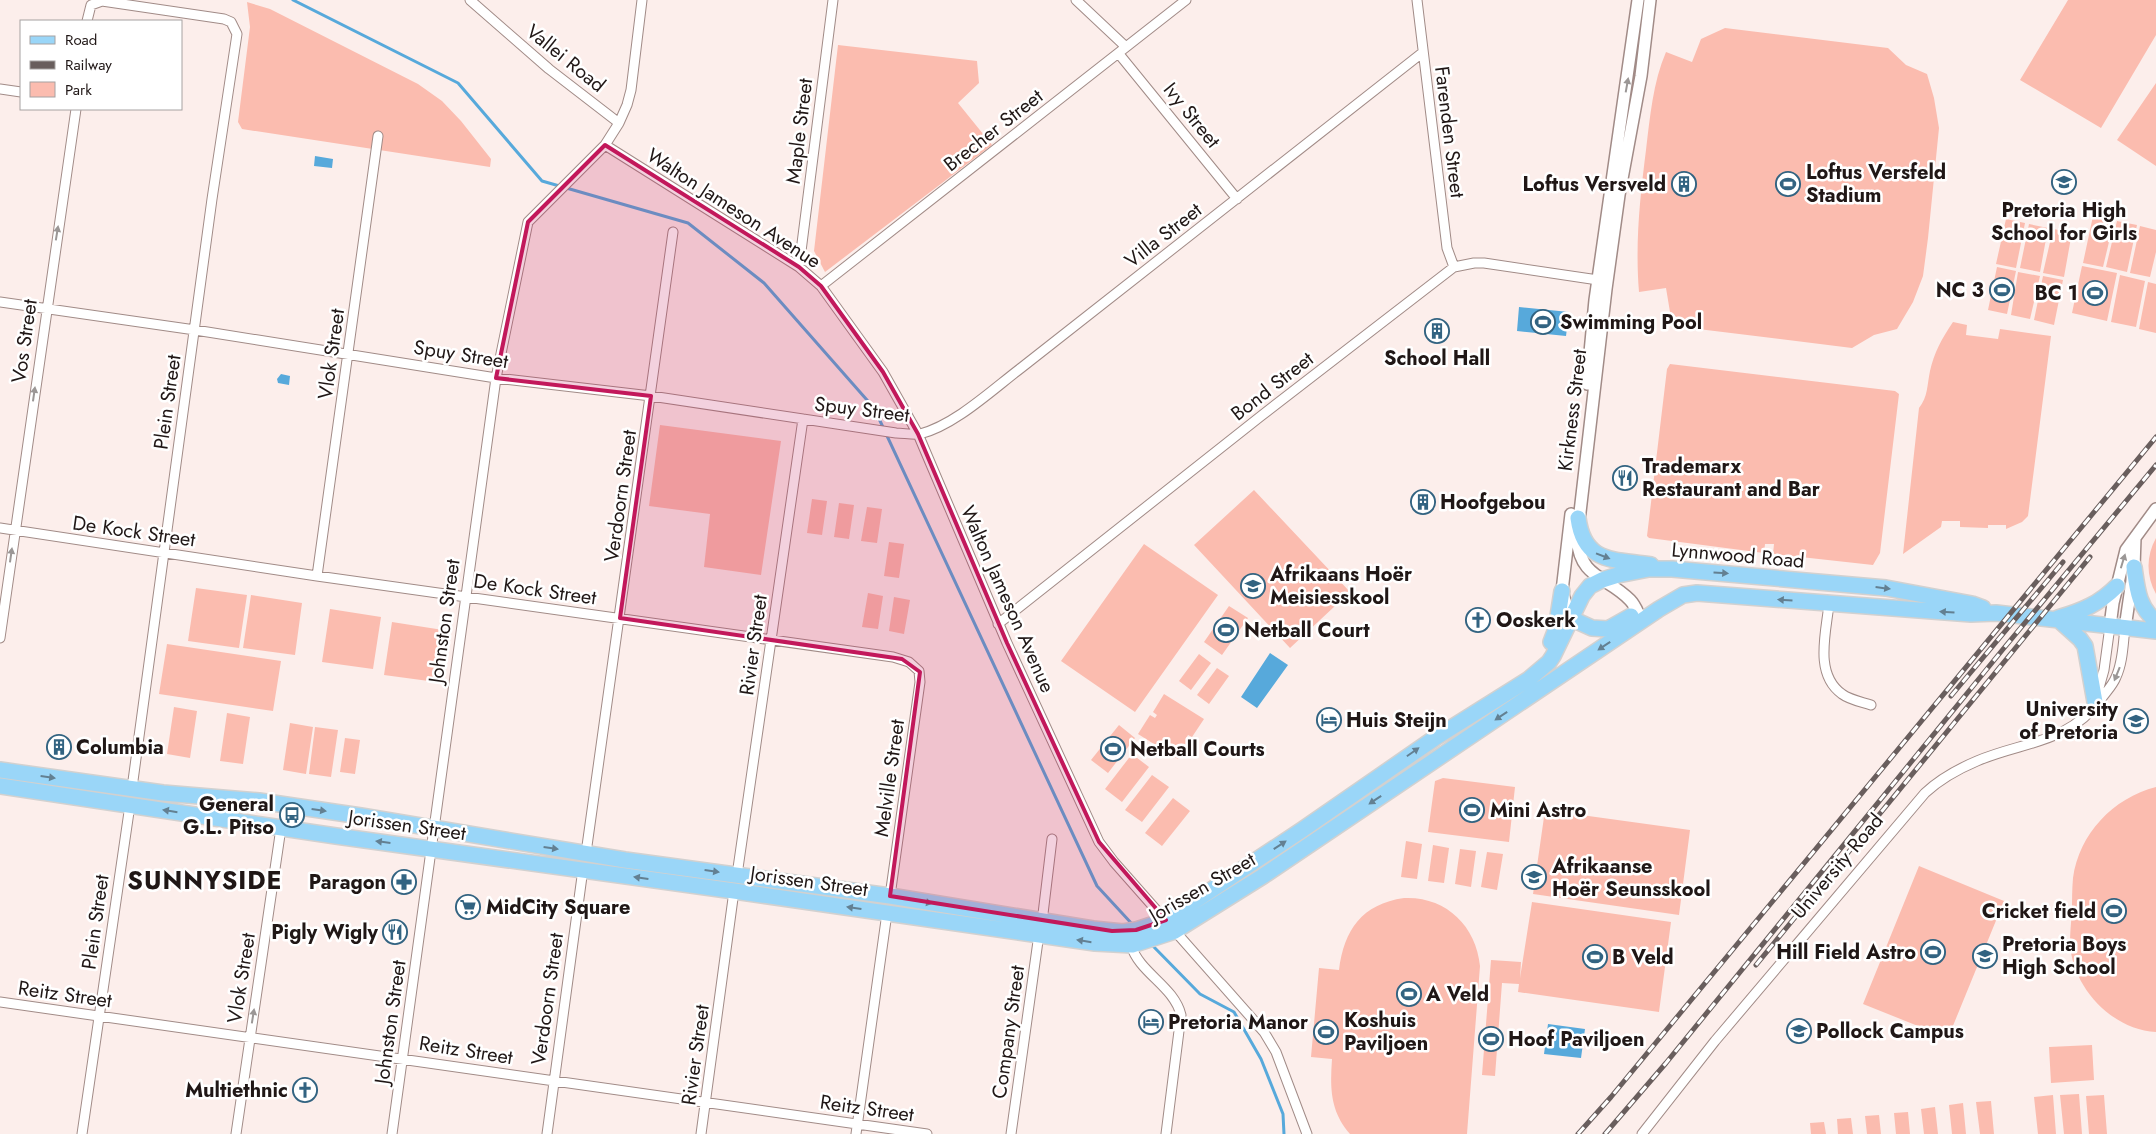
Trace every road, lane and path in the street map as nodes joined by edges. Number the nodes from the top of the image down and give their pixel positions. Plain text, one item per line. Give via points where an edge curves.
1 (470, 0) edge
2 (642, 0) edge
3 (833, 0) edge
4 (1076, 0) edge
5 (1186, 0) edge
6 (1417, 0) edge
7 (1638, 0) edge
8 (1650, 0) edge
9 (86, 20) edge
10 (1123, 50) junction
11 (1422, 53) junction
12 (0, 89) edge
13 (20, 92) edge
14 (76, 110) edge
15 (619, 123) junction
16 (1619, 133) junction
17 (378, 136) dead end
18 (605, 146) junction
19 (1625, 161) junction
20 (1610, 193) junction
21 (1237, 199) junction
22 (673, 232) dead end
23 (799, 267) junction
24 (1454, 267) junction
25 (1602, 285) junction
26 (821, 286) junction
27 (0, 302) edge
28 (46, 309) junction
29 (195, 330) junction
30 (349, 354) junction
31 (496, 378) junction
32 (652, 396) junction
33 (803, 419) junction
34 (918, 434) junction
35 (2156, 509) edge
36 (1578, 518) junction
37 (0, 528) edge
38 (15, 531) junction
39 (2135, 538) junction
40 (165, 553) junction
41 (2134, 567) junction
42 (1672, 569) junction
43 (317, 576) junction
44 (1602, 580) junction
45 (2117, 586) junction
46 (1562, 591) junction
47 (465, 597) junction
48 (1829, 604) junction
49 (1996, 614) junction
50 (1640, 616) junction
51 (620, 618) junction
52 (1570, 618) junction
53 (2055, 621) junction
54 (2156, 621) edge
55 (998, 624) junction
56 (2110, 626) junction
57 (2125, 628) junction
58 (2156, 632) edge
59 (0, 638) edge
60 (771, 640) junction
61 (915, 666) joint
62 (1541, 669) junction
63 (1529, 679) joint
64 (1542, 689) joint
65 (1870, 705) dead end
66 (2093, 707) junction
67 (1435, 738) junction
68 (1445, 753) junction
69 (0, 770) edge
70 (0, 786) edge
71 (132, 788) junction
72 (130, 805) junction
73 (281, 828) junction
74 (433, 837) junction
75 (1052, 839) dead end
76 (586, 853) junction
77 (583, 869) junction
78 (738, 875) junction
79 (734, 891) junction
80 (890, 896) junction
81 (887, 913) junction
82 (1168, 927) junction
83 (1041, 928) junction
84 (1132, 945) junction
85 (0, 1002) edge
86 (99, 1016) junction
87 (250, 1037) junction
88 (403, 1059) junction
89 (554, 1082) junction
90 (706, 1103) junction
91 (856, 1130) edge
92 (82, 1134) edge
93 (236, 1134) edge
94 (392, 1134) edge
95 (547, 1134) edge
96 (701, 1134) edge
97 (927, 1134) edge
98 (1012, 1134) edge
99 (1166, 1134) edge
100 (1307, 1134) edge
101 (1642, 1134) edge

1 - 15 street, Vallei Road via 549,69
2 - 15 street, Johnston Street via 631,90
3 - 23 street, Maple Street
4 - 10 street, Ivy Street
5 - 10 street, Brecher Street
6 - 11 street, Farenden Street
16 -> 7 street, Kirkness Street
8 - 19 street, Kirkness Street via 1641,76
9 - 29 street, Plein Street via 91,5 102,2 224,20 231,22 237,34
10 - 21 street, Ivy Street
10 - 26 street, Brecher Street
11 - 21 street, Villa Street
11 - 24 street, Farenden Street via 1447,248
12 - 13 street
28 -> 14 street, Vos Street
15 - 18 street, Johnston Street
16 - 19 street
16 - 20 street, Kirkness Street
17 - 30 street, Vlok Street
18 - 23 street, Walton Jameson Avenue
18 - 31 street, Johnston Street via 528,222
19 - 20 street via 1617,172
19 - 25 street, Kirkness Street via 1609,268
20 - 25 street, Kirkness Street
21 - 34 street, Villa Street via 970,406 941,425
22 - 32 street, Verdoorn Street
23 - 26 street, Walton Jameson Avenue
24 - 25 street, Bond Street via 1484,264
24 - 55 street, Bond Street
25 - 36 street, Kirkness Street
25 - 46 street, Kirkness Street
26 - 34 street, Walton Jameson Avenue via 883,372
27 - 28 street, Spuy Street
28 - 29 street, Spuy Street
38 -> 28 street, Vos Street
29 - 30 street, Spuy Street
29 - 40 street, Plein Street
30 - 31 street, Spuy Street
30 - 43 street, Vlok Street
31 - 32 street, Spuy Street
31 - 47 street, Johnston Street
32 - 33 street, Spuy Street
32 - 51 street, Verdoorn Street
33 - 34 street, Spuy Street
33 - 60 street, Rivier Street
34 - 55 street, Walton Jameson Avenue
35 - 39 street
36 -> 42 main road via 1585,543 1598,555
36 - 44 street, Kirkness Street via 1580,558
37 - 38 street, De Kock Street
38 - 40 street, De Kock Street
59 -> 38 street, Vos Street
39 - 41 street, University Road
45 -> 39 street via 2126,550
40 - 43 street, De Kock Street
40 - 71 street, Plein Street
41 - 54 main road via 2142,606
41 - 57 street, University Road
42 - 44 main road, Lynnwood Road via 1649,569
42 -> 49 main road, Lynnwood Road via 1886,588 1972,604
43 - 47 street, De Kock Street
44 - 50 street, Kirkness Street via 1628,598
44 - 52 main road, Lynnwood Road via 1590,586
45 - 53 main road via 2092,607
45 - 56 street
46 - 52 street, Kirkness Street
46 - 62 main road via 1556,629
47 - 51 street, De Kock Street
47 - 74 street, Johnston Street
49 -> 48 main road, Lynnwood Road
48 -> 50 main road, Lynnwood Road via 1690,593
48 - 65 street via 1823,660 1826,671 1833,686 1843,695
49 - 53 main road, Lynnwood Road
50 - 52 main road via 1608,629 1592,628
50 -> 64 main road, Lynnwood Road
51 - 60 street, De Kock Street
51 - 76 street, Verdoorn Street
52 - 62 main road, Lynnwood Road via 1559,646
53 - 56 main road, Lynnwood Road
53 - 66 main road via 2085,646
55 - 82 street, Walton Jameson Avenue via 1099,842
56 - 57 main road, Lynnwood Road
56 - 66 street via 2104,670
57 - 58 main road, Lynnwood Road
57 -> 66 street, University Road via 2116,677
60 - 61 street, De Kock Street via 893,657
60 - 78 street, Rivier Street
61 - 80 street, Melville Street via 920,672 920,682
62 - 63 main road, Lynnwood Road
63 - 67 main road, Jorissen Street
64 -> 68 main road, Jorissen Street
66 - 101 street, University Road via 2078,724 2053,737 1967,765 1925,793 1715,1041
67 - 68 main road
82 -> 67 main road, Jorissen Street
68 -> 82 main road, Jorissen Street via 1263,876
69 -> 71 main road, Jorissen Street
70 - 72 main road, Jorissen Street
71 -> 74 main road, Jorissen Street via 361,816
73 -> 72 main road, Jorissen Street
72 - 86 street, Plein Street
74 -> 73 main road, Jorissen Street
87 -> 73 street, Vlok Street
74 -> 76 main road, Jorissen Street
74 - 77 main road, Jorissen Street via 541,864
74 - 88 street, Johnston Street
75 - 83 street, Company Street
76 -> 78 main road, Jorissen Street
79 -> 77 main road, Jorissen Street
77 - 89 street, Verdoorn Street
78 - 80 main road, Jorissen Street
81 -> 79 main road, Jorissen Street
79 - 90 street, Rivier Street
80 -> 83 main road, Jorissen Street
81 - 83 main road, Jorissen Street
81 - 91 street
82 - 83 main road, Jorissen Street via 1123,932
82 - 84 main road, Jorissen Street
82 - 100 street, Walton Jameson Avenue via 1264,1032 1276,1052
84 -> 83 main road, Jorissen Street via 1095,943
83 - 98 street, Company Street
84 - 99 street via 1134,957 1169,994 1181,1014
85 - 86 street, Reitz Street
86 - 87 street, Reitz Street
86 - 92 street, Plein Street
87 - 88 street, Reitz Street
87 - 93 street, Vlok Street
88 - 89 street, Reitz Street
88 - 94 street, Johnston Street
89 - 90 street, Reitz Street
89 - 95 street, Verdoorn Street
90 - 91 street, Reitz Street
90 - 96 street, Rivier Street
91 - 97 street, Reitz Street

